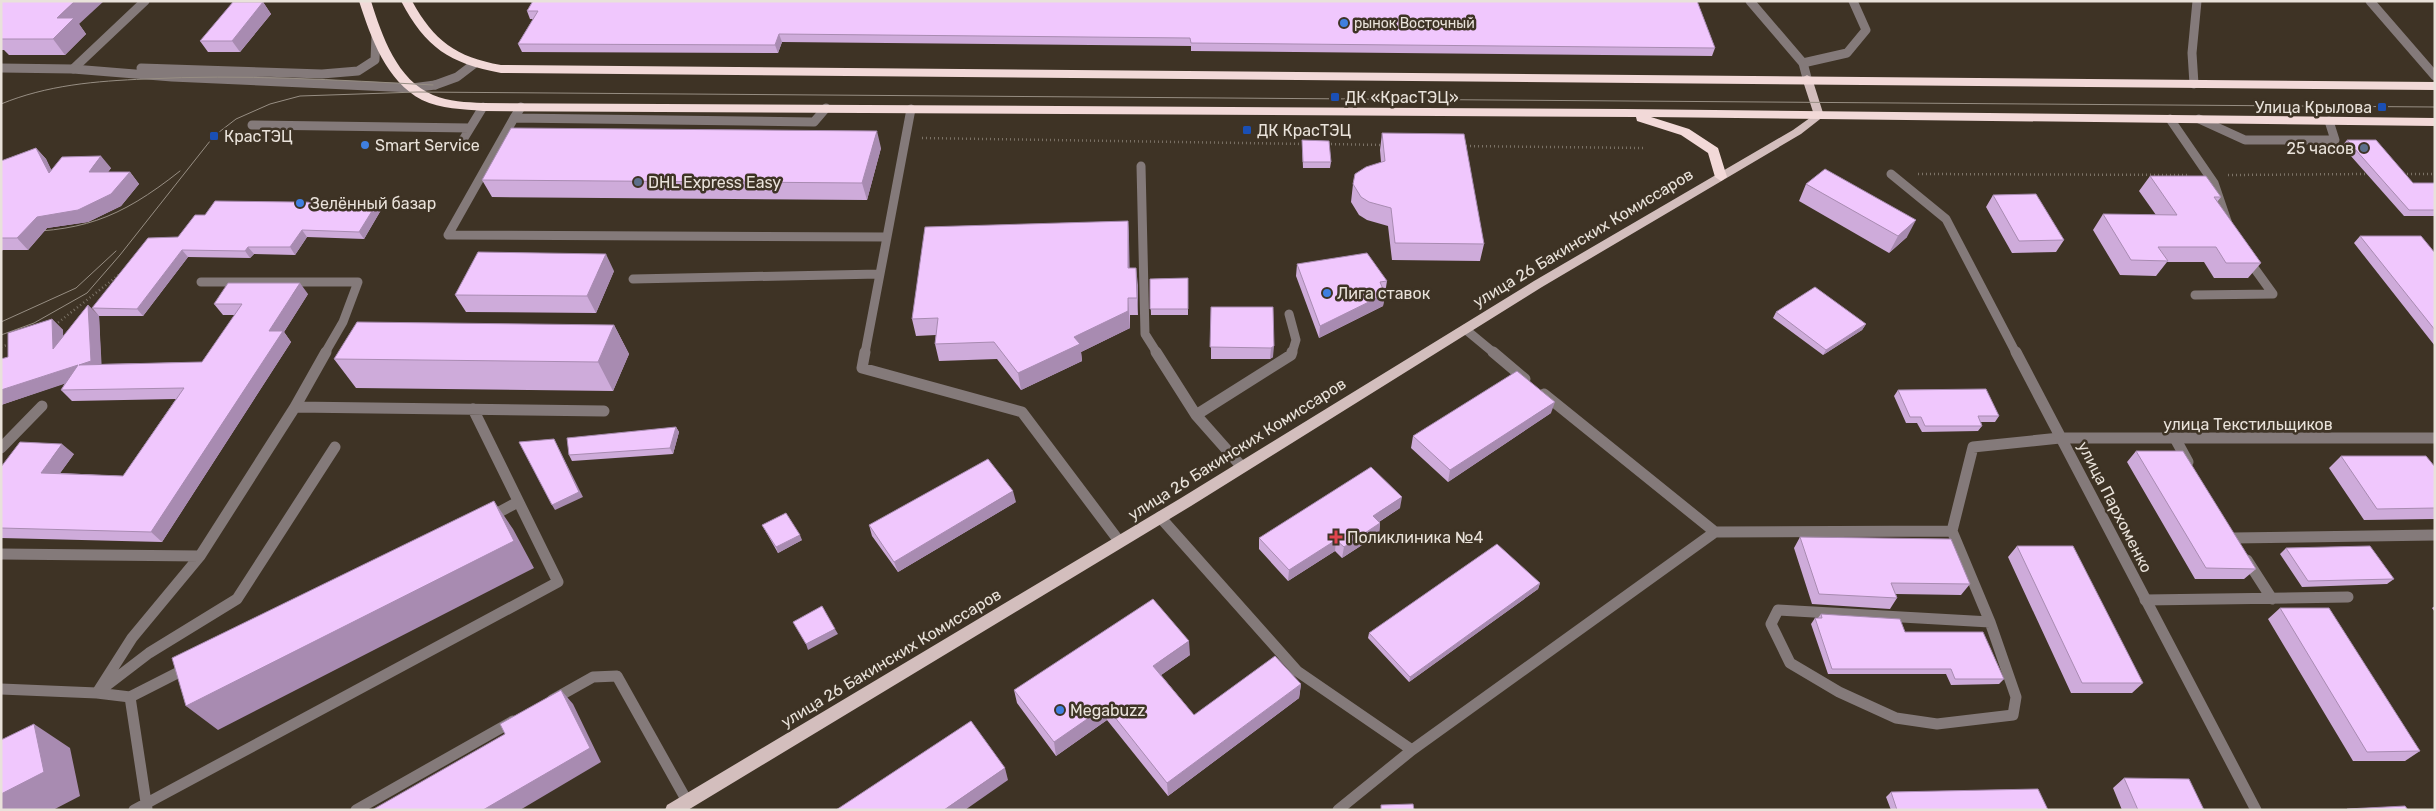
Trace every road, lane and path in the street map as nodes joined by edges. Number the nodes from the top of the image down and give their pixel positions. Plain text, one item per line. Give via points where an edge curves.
1 (145, 1) edge
2 (364, 1) edge
3 (406, 1) edge
4 (1750, 1) edge
5 (1854, 1) edge
6 (2197, 1) edge
7 (2370, 1) edge
8 (376, 36) junction
9 (1803, 63) junction
10 (474, 64) junction
11 (1, 68) edge
12 (73, 69) junction
13 (2435, 76) edge
14 (1807, 78) junction
15 (2194, 84) junction
16 (2435, 86) edge
17 (412, 88) junction
18 (483, 107) junction
19 (521, 107) junction
20 (826, 108) junction
21 (911, 110) junction
22 (1625, 113) junction
23 (1819, 116) junction
24 (514, 118) junction
25 (2170, 119) junction
26 (2199, 119) junction
27 (2329, 121) junction
28 (2435, 122) edge
29 (252, 125) dead end
30 (470, 128) junction
31 (904, 138) junction
32 (461, 143) dead end
33 (1308, 144) edge
34 (1318, 144) edge
35 (1387, 145) edge
36 (1456, 146) edge
37 (1644, 148) dead end
38 (1141, 166) dead end
39 (1891, 174) joint
40 (2376, 174) edge
41 (2396, 174) edge
42 (2435, 174) edge
43 (2210, 175) junction
44 (1721, 176) junction
45 (2232, 236) edge
46 (887, 237) junction
47 (2242, 251) edge
48 (120, 274) edge
49 (879, 274) junction
50 (633, 279) dead end
51 (201, 282) dead end
52 (2195, 295) dead end
53 (1289, 314) dead end
54 (52, 326) edge
55 (1464, 330) junction
56 (16, 341) edge
57 (1, 347) edge
58 (42, 406) dead end
59 (295, 407) junction
60 (474, 409) junction
61 (604, 410) dead end
62 (1196, 415) junction
63 (2060, 438) junction
64 (2435, 438) edge
65 (2176, 440) junction
66 (335, 447) dead end
67 (1, 448) edge
68 (1242, 467) junction
69 (2195, 473) edge
70 (518, 502) junction
71 (1160, 517) junction
72 (483, 520) edge
73 (1952, 530) junction
74 (1715, 532) junction
75 (2435, 535) edge
76 (1119, 542) junction
77 (1, 554) edge
78 (200, 556) junction
79 (2348, 597) dead end
80 (2272, 599) junction
81 (2144, 600) junction
82 (1990, 622) junction
83 (200, 662) edge
84 (1, 689) edge
85 (97, 692) junction
86 (130, 697) junction
87 (542, 705) edge
88 (525, 715) edge
89 (1412, 750) junction
90 (687, 801) junction
91 (147, 807) edge
92 (134, 810) edge
93 (356, 810) edge
94 (673, 810) edge
95 (1338, 810) edge
96 (2256, 810) edge

1 - 12 street
2 - 8 highway
3 - 10 highway via 416,21 438,47
4 - 9 street
5 - 9 street via 1866,30 1846,53
6 - 15 street via 2192,33
7 - 13 street
8 - 12 street via 375,60 358,71 322,74 155,68
8 - 17 highway via 406,84
9 - 14 street
10 - 14 highway via 501,69
10 - 17 street via 456,77 435,85
11 - 12 street
12 - 17 street
14 - 15 highway
14 - 23 main road
15 - 16 highway
17 - 18 highway via 443,103
18 - 19 highway
18 - 30 street
19 - 20 highway
19 - 24 street
20 - 21 highway
20 - 24 street via 814,122
21 - 22 highway
21 - 31 street
22 - 23 highway
22 - 44 highway via 1685,132 1714,151
23 - 25 highway
23 - 44 main road, улица 26 Бакинских Комиссаров
24 - 46 street via 448,235
25 - 26 highway
25 - 43 street
26 - 27 highway
26 - 27 street via 2245,140 2335,140
27 - 28 highway
29 - 30 street
30 - 32 street
31 - 33 path
31 - 46 street
34 - 35 path
36 - 37 path
38 - 62 street via 1146,334
39 - 43 path
39 - 63 street, улица Пархоменко via 1946,219
40 - 43 path
41 - 42 path
43 - 45 street
44 - 55 main road, улица 26 Бакинских Комиссаров
46 - 49 street
47 - 52 street via 2273,294
48 - 54 path
49 - 50 street
49 - 76 street via 862,368 1022,412
51 - 59 street via 358,282 343,322
53 - 62 street via 1296,340 1291,355
55 - 68 main road, улица 26 Бакинских Комиссаров
55 - 74 street
56 - 57 path
58 - 67 street
59 - 60 street
59 - 78 street
60 - 61 street
60 - 70 street
62 - 68 street
63 - 65 street, улица Текстильщиков
63 - 73 street, улица Текстильщиков via 1973,447
63 - 81 street, улица Пархоменко
64 - 65 street, улица Текстильщиков
65 - 69 street
66 - 85 street via 237,599 149,653
68 - 71 main road, улица 26 Бакинских Комиссаров
70 - 72 street
70 - 91 street via 558,582
71 - 76 main road, улица 26 Бакинских Комиссаров
71 - 89 street via 1297,671
73 - 74 street
73 - 82 street
74 - 89 street
75 - 80 street via 2236,542
76 - 90 main road, улица 26 Бакинских Комиссаров
77 - 78 street
78 - 85 street via 132,638
79 - 80 street
80 - 81 street
81 - 96 street, улица Пархоменко
82 - 82 street via 2016,697 2014,715 1937,724 1896,718 1838,692 1790,663 1771,624 1778,610
83 - 86 street
84 - 85 street
85 - 86 street
86 - 91 street
87 - 90 street via 593,677 617,676
88 - 93 street
89 - 95 street
90 - 94 main road, улица 26 Бакинских Комиссаров
91 - 92 street

